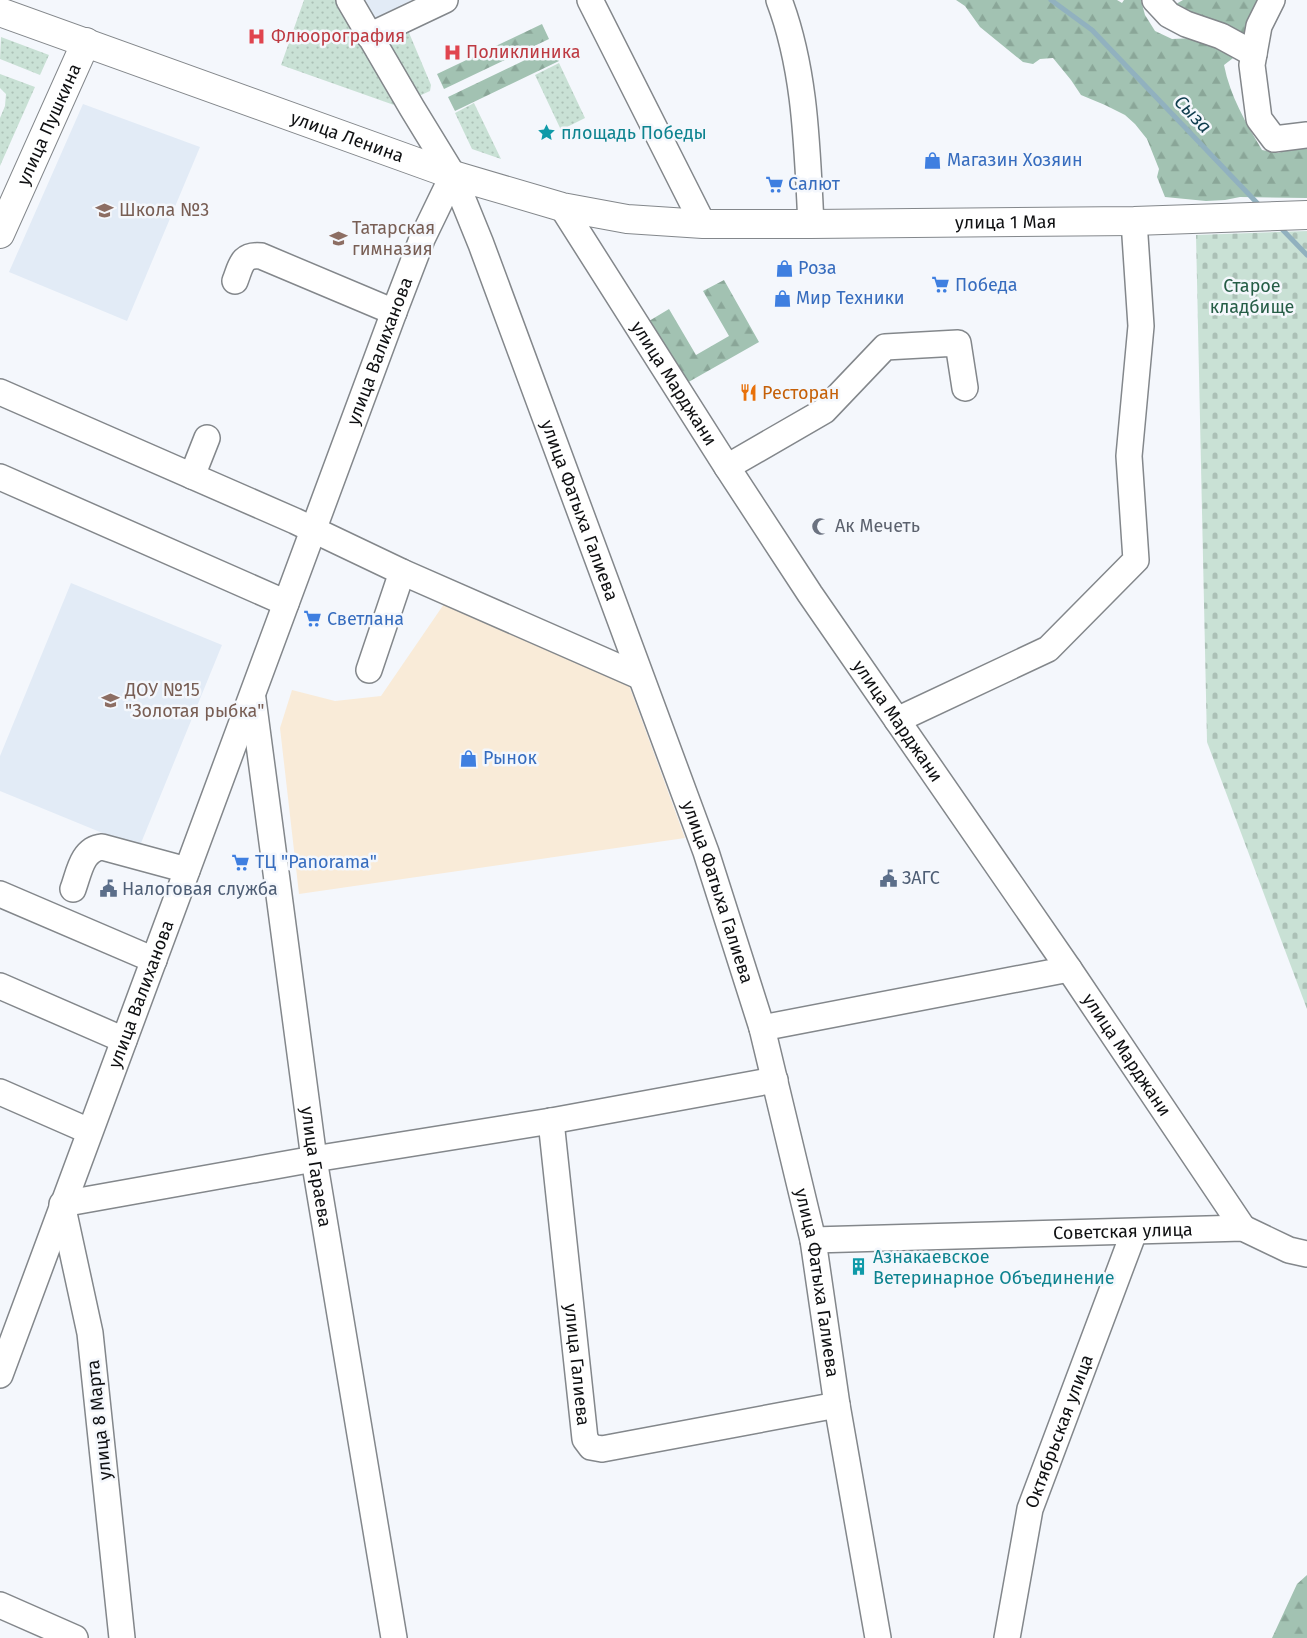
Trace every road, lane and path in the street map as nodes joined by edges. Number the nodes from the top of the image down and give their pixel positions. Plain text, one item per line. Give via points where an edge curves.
1 (349, 0) edge
2 (445, 0) edge
3 (590, 0) edge
4 (779, 0) edge
5 (1155, 0) edge
6 (1272, 0) edge
7 (0, 12) edge
8 (370, 36) junction
9 (86, 42) junction
10 (1254, 54) junction
11 (1307, 135) edge
12 (453, 175) junction
13 (562, 207) junction
14 (1307, 215) edge
15 (1134, 221) junction
16 (703, 224) junction
17 (811, 224) junction
18 (0, 234) edge
19 (235, 281) dead end
20 (394, 312) junction
21 (965, 388) dead end
22 (0, 392) edge
23 (207, 438) dead end
24 (727, 467) junction
25 (192, 476) junction
26 (0, 477) edge
27 (313, 530) junction
28 (402, 572) junction
29 (286, 603) junction
30 (369, 670) dead end
31 (639, 676) junction
32 (252, 694) junction
33 (897, 720) junction
34 (187, 870) junction
35 (73, 889) dead end
36 (0, 894) edge
37 (154, 960) junction
38 (1069, 969) junction
39 (0, 986) edge
40 (762, 1028) junction
41 (124, 1040) junction
42 (775, 1080) junction
43 (1, 1096) edge
44 (551, 1121) junction
45 (89, 1131) junction
46 (314, 1159) junction
47 (62, 1204) junction
48 (1243, 1228) junction
49 (1134, 1232) junction
50 (813, 1240) junction
51 (1307, 1254) edge
52 (0, 1375) edge
53 (837, 1405) junction
54 (0, 1604) edge
55 (74, 1638) edge
56 (122, 1638) edge
57 (394, 1638) edge
58 (878, 1638) edge
59 (1007, 1638) edge

1 - 8 street, улица Фатыха Галиева
2 - 8 street
3 - 16 street
4 - 17 street via 789,26 805,111
5 - 10 street via 1169,15 1221,36
6 - 10 street via 1259,26
7 - 9 main road, улица Ленина
8 - 12 street, улица Фатыха Галиева
9 - 12 main road, улица Ленина
9 - 18 main road, улица Пушкина
10 - 11 street via 1252,65 1259,119 1274,139
12 - 13 main road, улица Ленина
12 - 20 street, улица Валиханова via 422,239
12 - 31 street, улица Фатыха Галиева
13 - 16 main road, улица Ленина via 626,219
13 - 24 street, улица Марджани
14 - 15 main road, улица 1 Мая
15 - 17 main road, улица 1 Мая
15 - 33 street via 1141,326 1129,456 1136,560 1048,649
16 - 17 main road, улица 1 Мая
19 - 20 street via 247,257 261,256
20 - 27 street, улица Валиханова
21 - 24 street via 958,343 885,347 824,411
22 - 25 street
23 - 25 street
24 - 33 street, улица Марджани
25 - 27 street
26 - 29 street
27 - 28 street
27 - 29 street, улица Валиханова
28 - 30 street
28 - 31 street
29 - 32 street, улица Валиханова
31 - 40 street, улица Фатыха Галиева via 706,852
32 - 34 street, улица Валиханова
32 - 46 street, улица Гараева
33 - 38 street, улица Марджани
34 - 35 street via 102,847 88,853
34 - 37 street, улица Валиханова
36 - 37 street
37 - 41 street, улица Валиханова
38 - 40 street
38 - 48 street, улица Марджани
39 - 41 street
40 - 42 street, улица Фатыха Галиева
41 - 45 street, улица Валиханова
42 - 44 street
42 - 50 street, улица Фатыха Галиева
43 - 45 street
44 - 46 street
44 - 53 street, улица Галиева via 585,1439 591,1447 602,1449
45 - 47 street, улица Валиханова
46 - 47 street
46 - 57 street, улица Гараева
47 - 52 street, улица Валиханова
47 - 56 street, улица 8 Марта via 90,1333
48 - 49 street, Советская улица
48 - 51 street, Советская улица via 1289,1250
49 - 50 street, Советская улица
49 - 59 street, Октябрьская улица via 1030,1509
50 - 53 street, улица Фатыха Галиева
53 - 58 street, улица Фатыха Галиева
54 - 55 street

